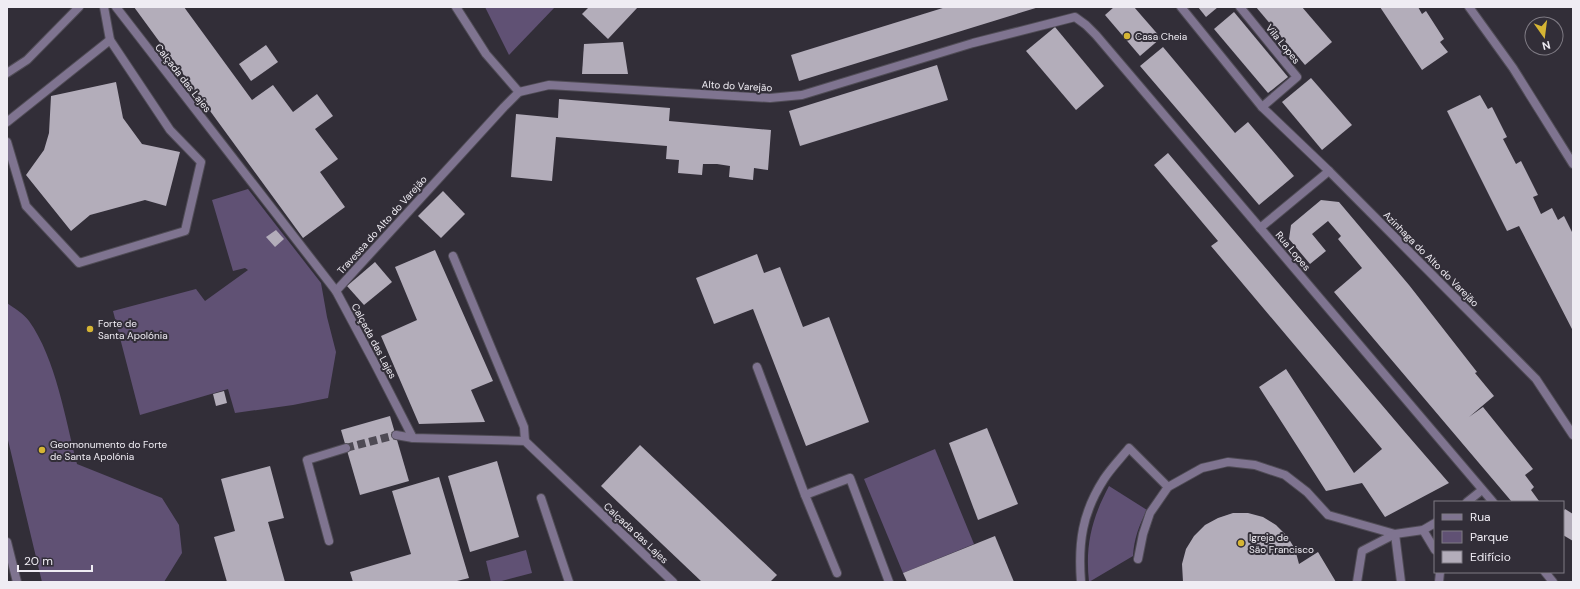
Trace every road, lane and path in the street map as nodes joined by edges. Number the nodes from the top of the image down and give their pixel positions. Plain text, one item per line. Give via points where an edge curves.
1 (79, 7) edge
2 (104, 7) edge
3 (116, 7) edge
4 (456, 7) edge
5 (1181, 7) edge
6 (1240, 7) edge
7 (1469, 7) edge
8 (1075, 17) joint
9 (110, 40) junction
10 (7, 73) edge
11 (519, 92) junction
12 (1262, 107) junction
13 (7, 122) edge
14 (7, 142) edge
15 (1573, 164) edge
16 (1329, 170) junction
17 (1260, 228) junction
18 (453, 256) dead end
19 (336, 291) junction
20 (758, 367) dead end
21 (396, 435) tunnel mouth
22 (1573, 435) edge
23 (413, 438) junction
24 (525, 441) junction
25 (346, 448) tunnel mouth
26 (1168, 487) junction
27 (1482, 490) junction
28 (805, 495) junction
29 (541, 498) dead end
30 (1468, 501) edge
31 (1492, 501) edge
32 (1434, 523) edge
33 (1423, 530) junction
34 (1395, 534) junction
35 (329, 541) dead end
36 (7, 542) edge
37 (1434, 548) edge
38 (1138, 559) dead end
39 (837, 572) dead end
40 (1546, 573) edge
41 (17, 582) edge
42 (569, 582) edge
43 (673, 582) edge
44 (889, 582) edge
45 (1081, 582) edge
46 (1357, 582) edge
47 (1401, 582) edge
48 (1553, 582) edge

1 - 10 street via 27,60
2 - 9 street
3 - 19 street, Calçada das Lajes
4 - 11 street via 486,54
5 - 12 street
6 - 12 street, Vila Lopes via 1297,77
7 - 15 street via 1513,68
8 - 11 street, Alto do Varejão via 973,43 802,94 770,98 549,84
8 - 17 street, Rua Lopes via 1096,35
9 - 13 street
9 - 14 street via 170,130 201,162 185,231 79,263 26,206
11 - 19 street, Travessa do Alto do Varejão
12 - 16 street
16 - 17 street
16 - 22 street, Azinhaga do Alto do Varejão via 1536,379
17 - 27 street, Rua Lopes
18 - 24 street via 524,426
19 - 23 street, Calçada das Lajes
20 - 28 street
21 - 23 street
23 - 24 street
24 - 43 street, Calçada das Lajes
25 - 35 street via 307,460
26 - 34 street via 1202,468 1228,462 1254,465 1284,475 1307,492 1328,515
26 - 38 street via 1150,513
26 - 45 street via 1129,448 1104,479 1090,504 1080,544
27 - 30 street
27 - 31 street, Rua Lopes
28 - 39 street
28 - 44 street via 850,478
29 - 42 street
32 - 33 street
33 - 34 street
33 - 37 street
34 - 46 street via 1362,551
34 - 47 street
36 - 41 street
40 - 48 street

